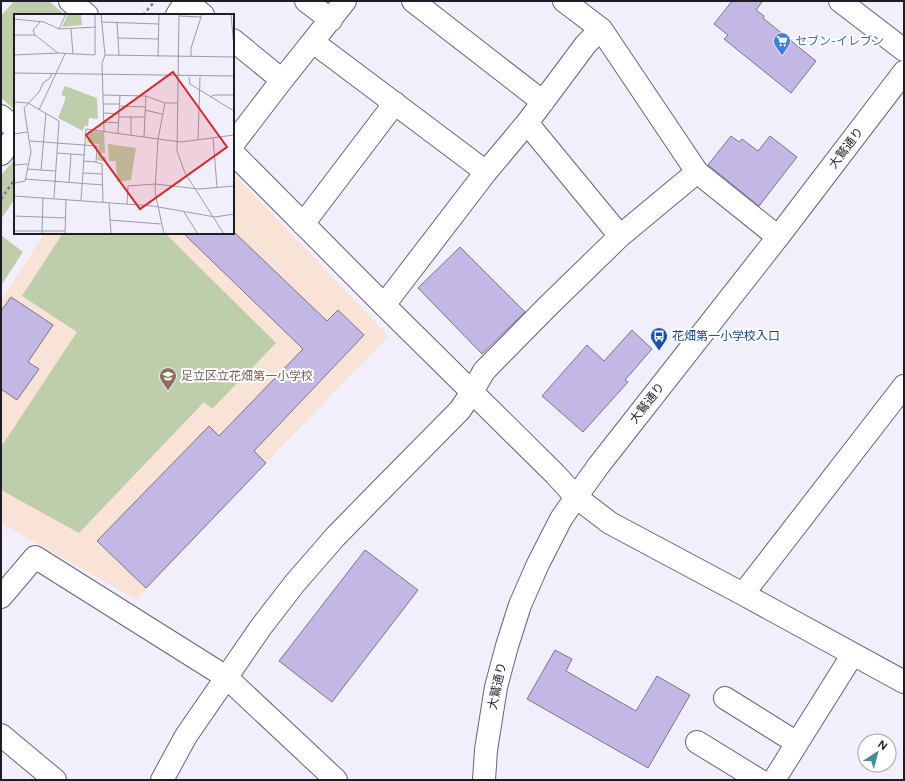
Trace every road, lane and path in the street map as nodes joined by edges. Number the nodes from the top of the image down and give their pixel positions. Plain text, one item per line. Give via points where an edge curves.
1 (70, 1) edge
2 (155, 1) edge
3 (306, 1) edge
4 (345, 1) edge
5 (413, 1) edge
6 (564, 1) edge
7 (840, 1) edge
8 (86, 14) edge
9 (144, 14) edge
10 (178, 14) edge
11 (202, 14) edge
12 (331, 20) junction
13 (601, 30) junction
14 (234, 41) edge
15 (313, 42) junction
16 (904, 50) edge
17 (904, 72) edge
18 (282, 80) junction
19 (542, 102) junction
20 (395, 103) junction
21 (1, 116) edge
22 (527, 123) junction
23 (14, 127) edge
24 (14, 138) edge
25 (234, 143) edge
26 (1, 154) edge
27 (234, 154) edge
28 (486, 172) junction
29 (697, 172) junction
30 (14, 180) edge
31 (1, 199) edge
32 (303, 224) junction
33 (620, 236) junction
34 (778, 237) junction
35 (384, 305) junction
36 (904, 386) edge
37 (472, 392) junction
38 (576, 497) junction
39 (743, 594) junction
40 (1, 598) edge
41 (853, 654) junction
42 (226, 677) junction
43 (904, 682) edge
44 (725, 698) dead end
45 (1, 735) edge
46 (697, 742) dead end
47 (798, 743) junction
48 (55, 780) edge
49 (162, 780) edge
50 (336, 780) edge
51 (484, 780) edge
52 (759, 780) edge
53 (774, 780) edge

1 - 8 street
2 - 9 path
3 - 12 street
4 - 12 street
5 - 19 street
6 - 13 street
7 - 16 street
10 - 11 street via 186,1
12 - 15 street
13 - 19 street via 586,44
13 - 29 street
14 - 18 street
15 - 18 street
15 - 20 street
17 - 34 street, 大鷲通り
18 - 25 street
19 - 22 street
20 - 28 street
20 - 32 street
21 - 23 street
22 - 28 street
22 - 33 street
24 - 26 street
27 - 32 street
28 - 35 street
29 - 33 street
29 - 34 street
30 - 31 path
32 - 35 street
33 - 37 street via 484,371
34 - 38 street, 大鷲通り
35 - 37 street
36 - 39 street
37 - 38 street
37 - 42 street via 460,410 375,496 300,578
38 - 39 street via 610,523
38 - 51 street, 大鷲通り via 561,519 520,605 496,687
39 - 41 street
40 - 42 street via 35,557
41 - 43 street
41 - 47 street
42 - 49 street via 186,736
42 - 50 street
44 - 47 street
45 - 48 street
46 - 52 street
47 - 53 street

